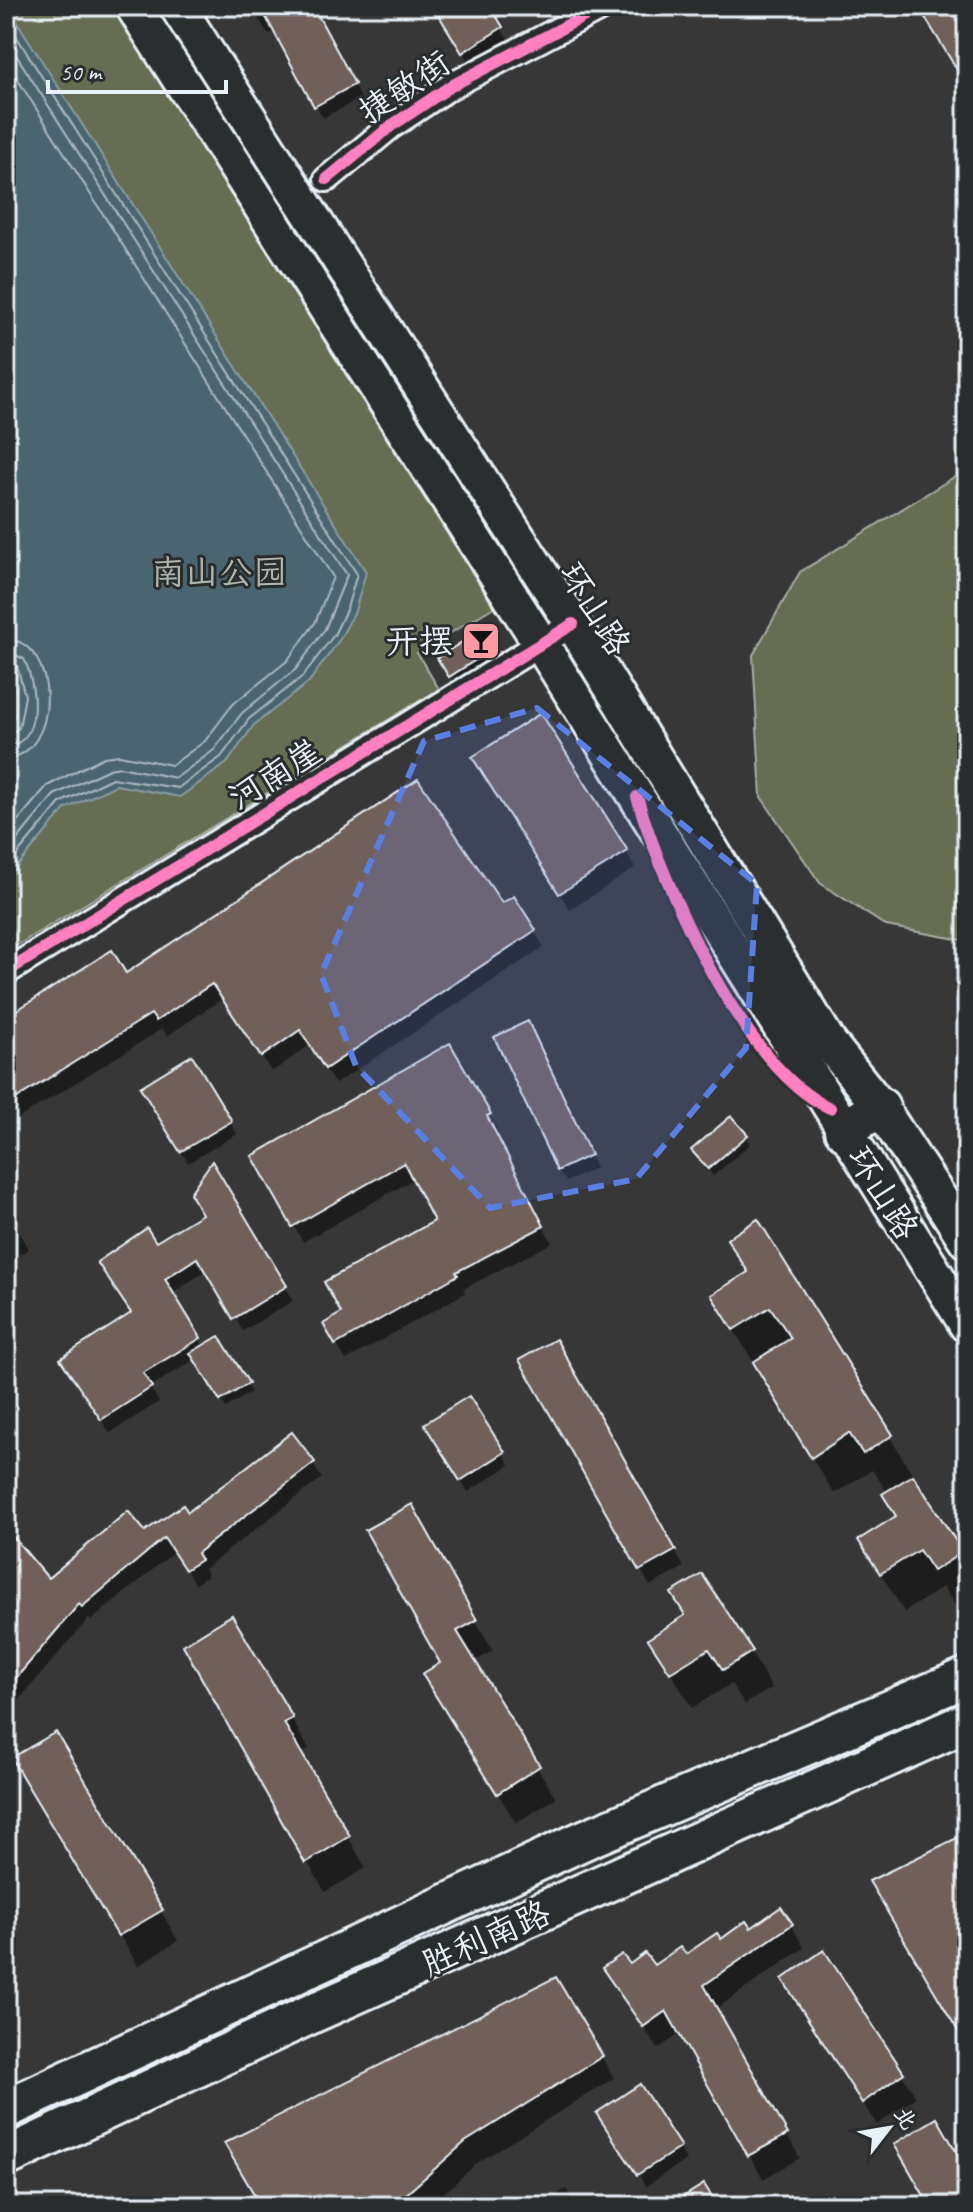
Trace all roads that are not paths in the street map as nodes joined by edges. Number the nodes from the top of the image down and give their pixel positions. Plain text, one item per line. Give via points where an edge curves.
1 (133, 6) edge
2 (177, 6) edge
3 (604, 6) edge
4 (327, 179) dead end
5 (573, 624) junction
6 (541, 644) junction
7 (6, 972) edge
8 (880, 1107) junction
9 (844, 1130) junction
10 (967, 1241) edge
11 (967, 1325) edge
12 (967, 1677) edge
13 (967, 1722) edge
14 (6, 2109) edge
15 (6, 2157) edge

1 - 6 main road, 环山路
2 - 5 main road, 环山路
3 - 4 street, 捷敏街 via 451,86
5 - 6 street, 河南崖
5 - 8 main road, 环山路 via 829,1043
6 - 7 street, 河南崖
6 - 9 main road, 环山路
8 - 9 main road
8 - 10 main road, 环山路
9 - 11 main road, 环山路
12 - 14 main road, 胜利南路 via 584,1840
13 - 15 main road, 胜利南路 via 299,2019

